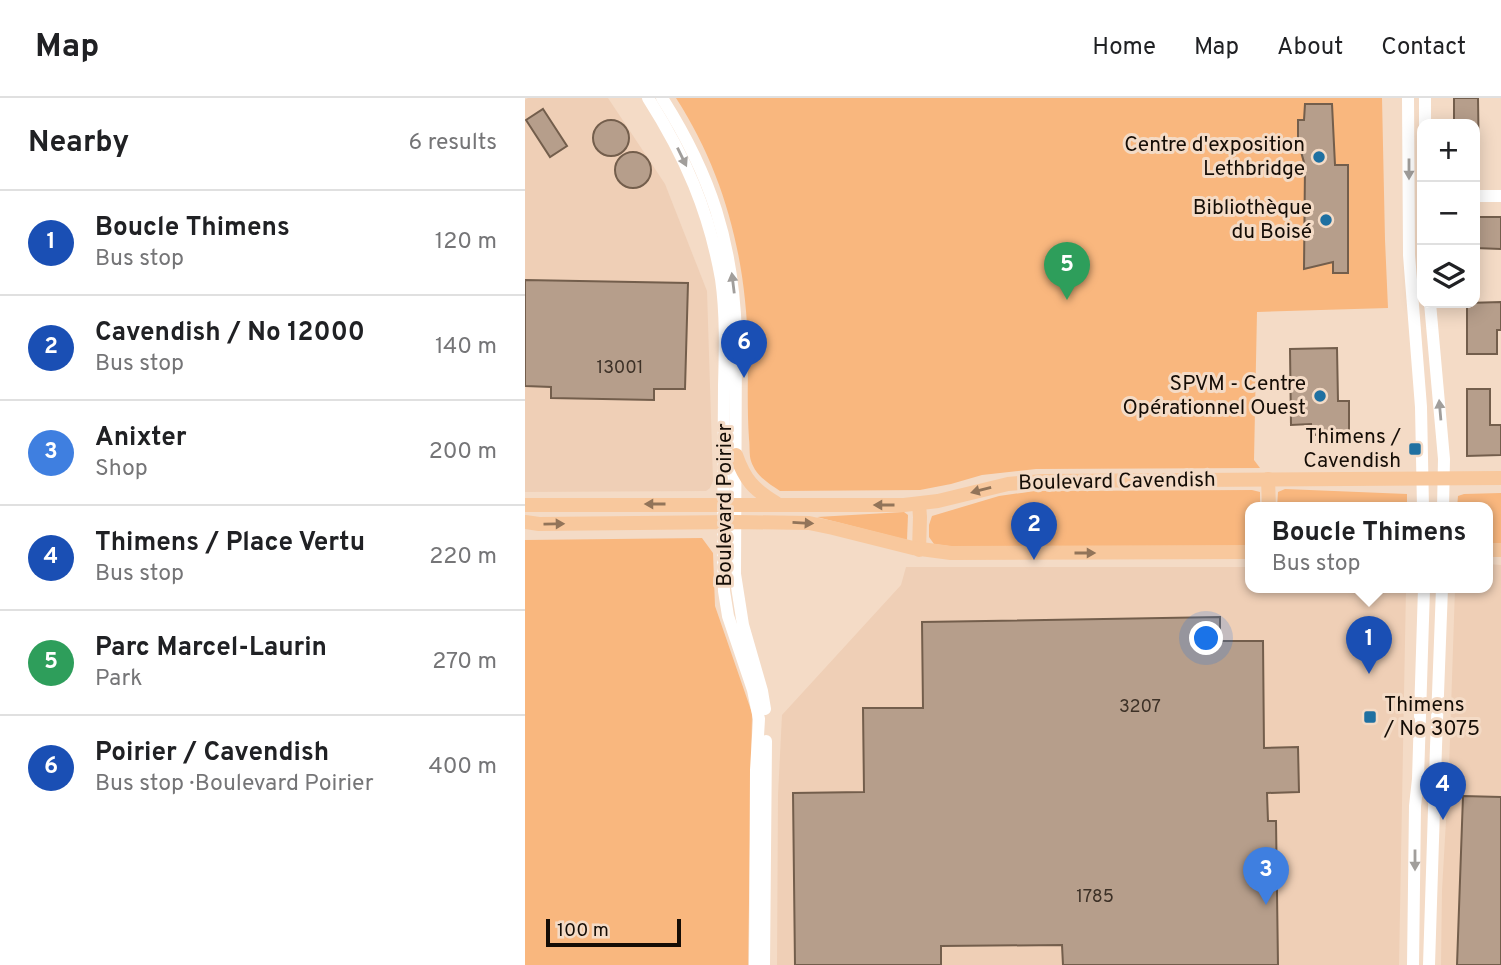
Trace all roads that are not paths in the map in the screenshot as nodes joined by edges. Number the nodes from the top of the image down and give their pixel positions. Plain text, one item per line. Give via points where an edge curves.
1 (648, 98) edge
2 (662, 98) edge
3 (1408, 98) edge
4 (1425, 98) edge
5 (1425, 119) edge
6 (1415, 196) edge
7 (1480, 196) edge
8 (1501, 196) edge
9 (1430, 308) edge
10 (736, 454) junction
11 (1423, 478) junction
12 (1444, 478) junction
13 (1501, 478) edge
14 (1268, 479) junction
15 (1269, 502) edge
16 (1423, 502) edge
17 (1443, 502) edge
18 (729, 504) junction
19 (777, 504) junction
20 (919, 504) junction
21 (525, 505) edge
22 (525, 522) edge
23 (729, 522) junction
24 (919, 550) junction
25 (1245, 552) edge
26 (1424, 593) edge
27 (1443, 593) edge
28 (755, 965) edge
29 (764, 965) edge
30 (1413, 965) edge
31 (1429, 965) edge

1 -> 18 street, Boulevard Poirier via 693,181 720,274
10 -> 2 street, Boulevard Poirier via 736,318 729,258 705,176
3 -> 6 street
4 - 5 street
6 - 11 street via 1409,256
7 - 8 street
12 -> 9 street
10 - 18 street, Boulevard Poirier
10 - 19 main road via 750,484
11 - 12 main road, Boulevard Cavendish
11 - 14 main road, Boulevard Cavendish
11 - 16 street
12 - 13 main road, Boulevard Cavendish
12 - 17 street
14 - 15 main road
14 -> 20 main road, Boulevard Cavendish via 1018,482
18 - 19 main road, Boulevard Cavendish
18 -> 21 main road, Boulevard Cavendish
18 - 23 street, Boulevard Poirier
20 -> 19 main road, Boulevard Cavendish
20 - 24 main road
21 - 22 main road
22 -> 23 main road
23 -> 24 main road via 818,524
23 - 28 street, Boulevard Poirier via 723,556 725,600 759,719
23 - 29 street, Boulevard Poirier via 738,602 764,699
24 -> 25 main road via 956,554
26 -> 30 street
27 - 31 street

